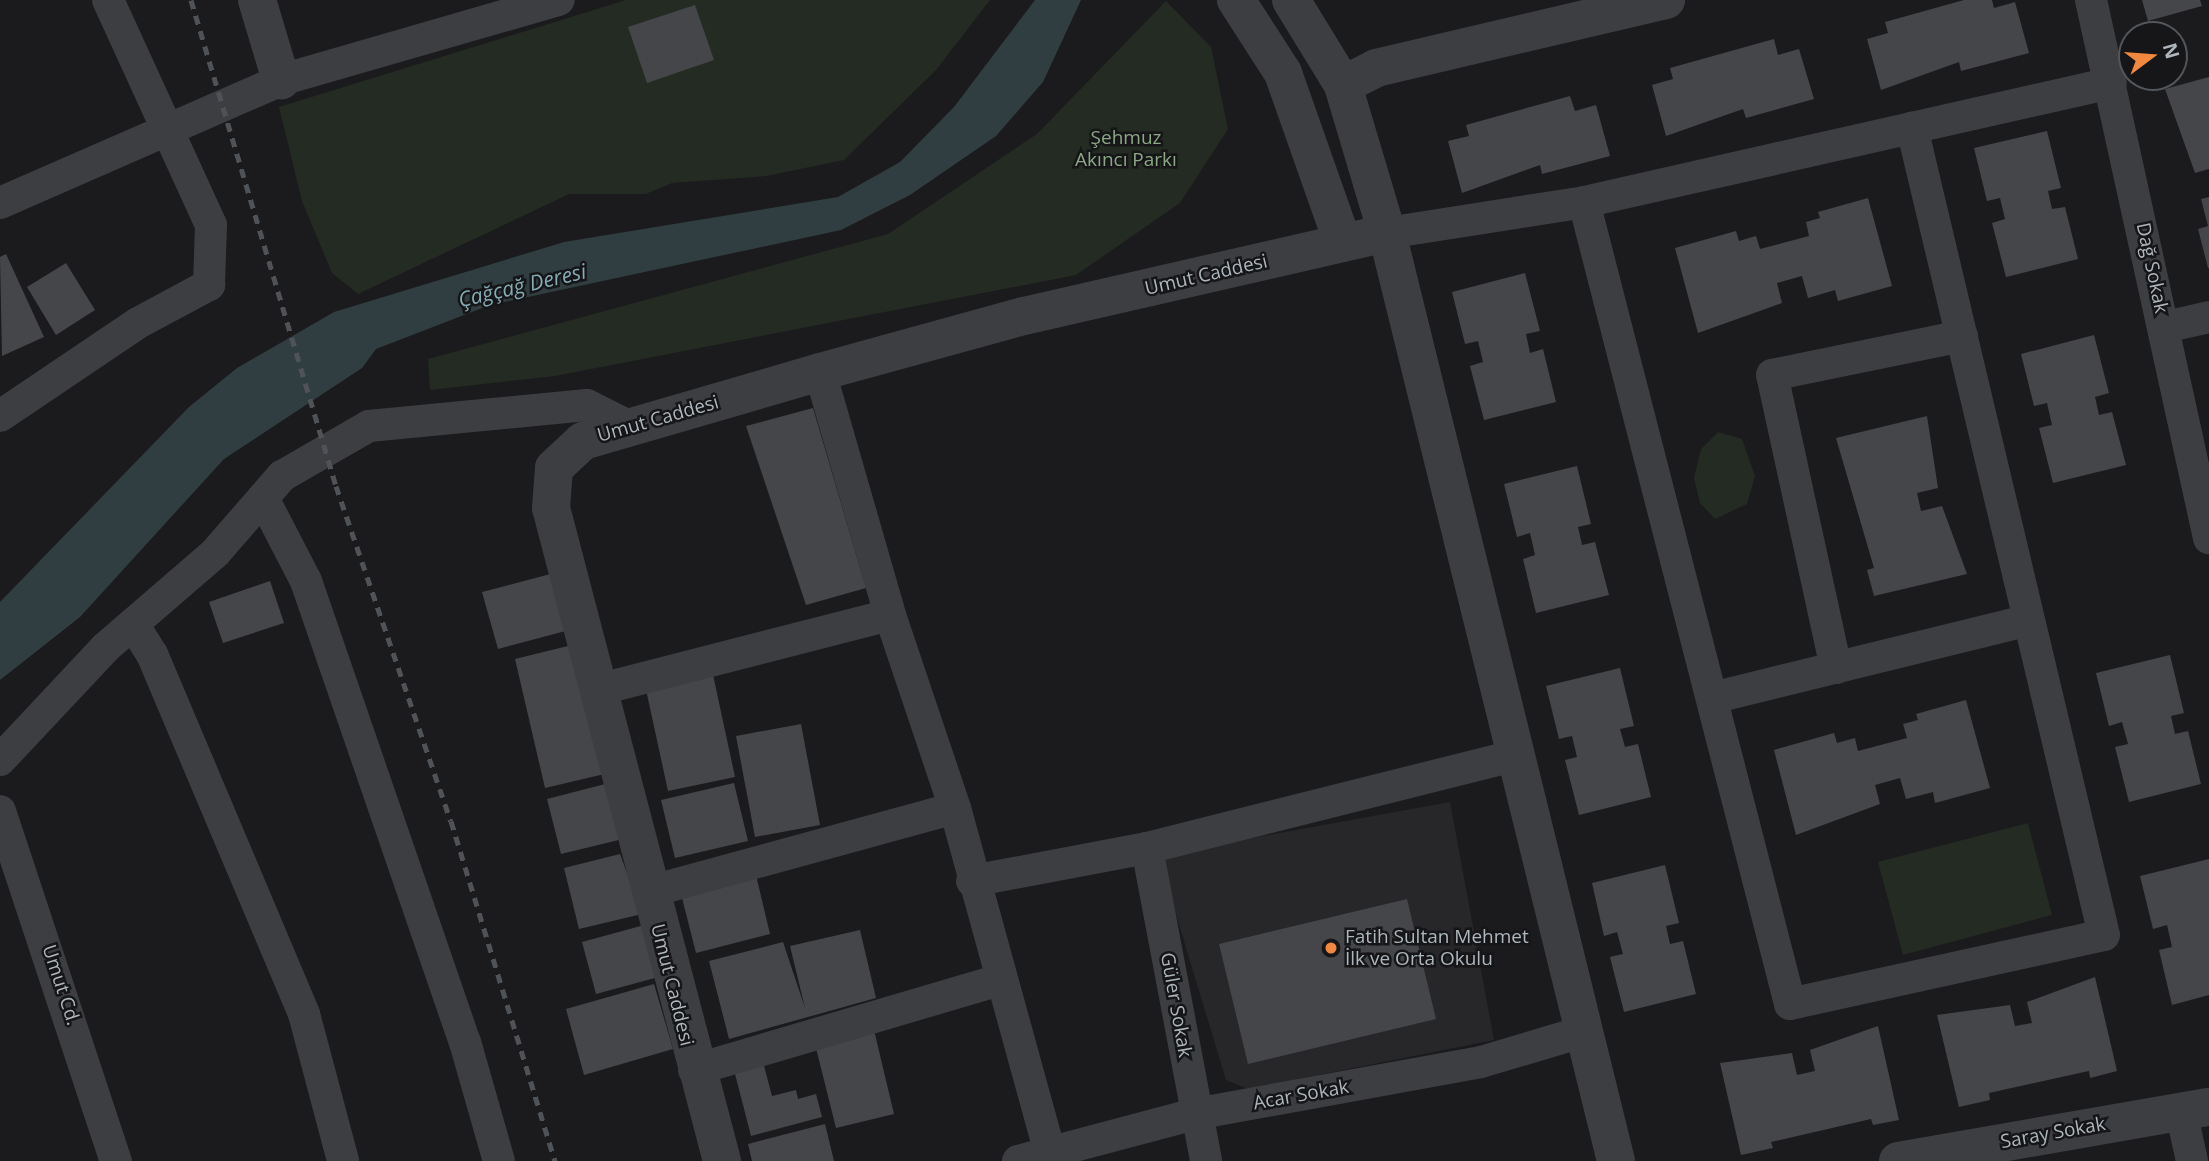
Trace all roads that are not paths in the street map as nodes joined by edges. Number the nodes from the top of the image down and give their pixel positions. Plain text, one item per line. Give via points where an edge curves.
1 (108, 0) edge
2 (257, 0) edge
3 (559, 0) edge
4 (1236, 0) edge
5 (1291, 0) edge
6 (1666, 0) edge
7 (2091, 0) edge
8 (281, 80) junction
9 (2110, 83) junction
10 (1343, 85) junction
11 (1912, 128) junction
12 (165, 132) junction
13 (1584, 202) junction
14 (0, 203) edge
15 (1387, 233) junction
16 (1343, 243) junction
17 (2209, 317) edge
18 (2165, 327) junction
19 (1962, 335) junction
20 (820, 372) junction
21 (0, 415) edge
22 (631, 427) junction
23 (263, 498) junction
24 (2209, 538) edge
25 (890, 615) junction
26 (2029, 620) junction
27 (133, 624) junction
28 (1836, 668) junction
29 (597, 690) junction
30 (1712, 698) junction
31 (1518, 755) junction
32 (0, 760) edge
33 (955, 808) junction
34 (0, 811) edge
35 (1147, 848) junction
36 (972, 881) junction
37 (648, 892) junction
38 (1000, 980) junction
39 (1585, 1031) junction
40 (694, 1070) junction
41 (2195, 1109) edge
42 (1195, 1114) junction
43 (1050, 1153) junction
44 (1982, 1153) edge
45 (116, 1161) edge
46 (343, 1161) edge
47 (499, 1161) edge
48 (722, 1161) edge
49 (1018, 1161) edge
50 (1206, 1161) edge
51 (1616, 1161) edge
52 (1898, 1161) edge
53 (2192, 1161) edge

1 - 12 street
2 - 8 street
3 - 8 street
4 - 16 street via 1283,73
5 - 10 street
6 - 10 street via 1376,68
7 - 9 street, Dağ Sokak
8 - 12 street
9 - 11 street
9 - 18 street, Dağ Sokak
10 - 15 street
11 - 13 street
11 - 19 street
12 - 14 street
12 - 21 street via 211,225 209,285 103,345
13 - 15 street
13 - 30 street
15 - 16 street, Umut Caddesi
15 - 31 street
16 - 20 street, Umut Caddesi via 1024,316
17 - 18 street
18 - 24 street, Dağ Sokak
19 - 26 street
19 - 28 street via 1772,375
20 - 22 street, Umut Caddesi
20 - 25 street
22 - 23 street via 587,405 369,426 282,476
22 - 29 street, Umut Caddesi via 583,441 554,468 551,508
23 - 27 street via 215,553
23 - 47 street via 306,581 465,1042
25 - 29 street
25 - 33 street
26 - 28 street
26 - 30 street via 2104,935 1790,1004
27 - 32 street
27 - 46 street via 152,654 304,1014
28 - 30 street
29 - 37 street, Umut Caddesi
31 - 35 street
31 - 39 street
33 - 36 street
33 - 37 street
34 - 45 street, Umut Cd.
35 - 36 street
35 - 42 street, Güler Sokak
36 - 38 street
37 - 40 street, Umut Caddesi
38 - 40 street
38 - 43 street
39 - 42 street, Acar Sokak via 1481,1062
39 - 51 street
40 - 48 street, Umut Caddesi
41 - 44 street, Saray Sokak
41 - 53 street
42 - 43 street, Acar Sokak
42 - 50 street, Güler Sokak
43 - 49 street, Acar Sokak
44 - 52 street, Saray Sokak

